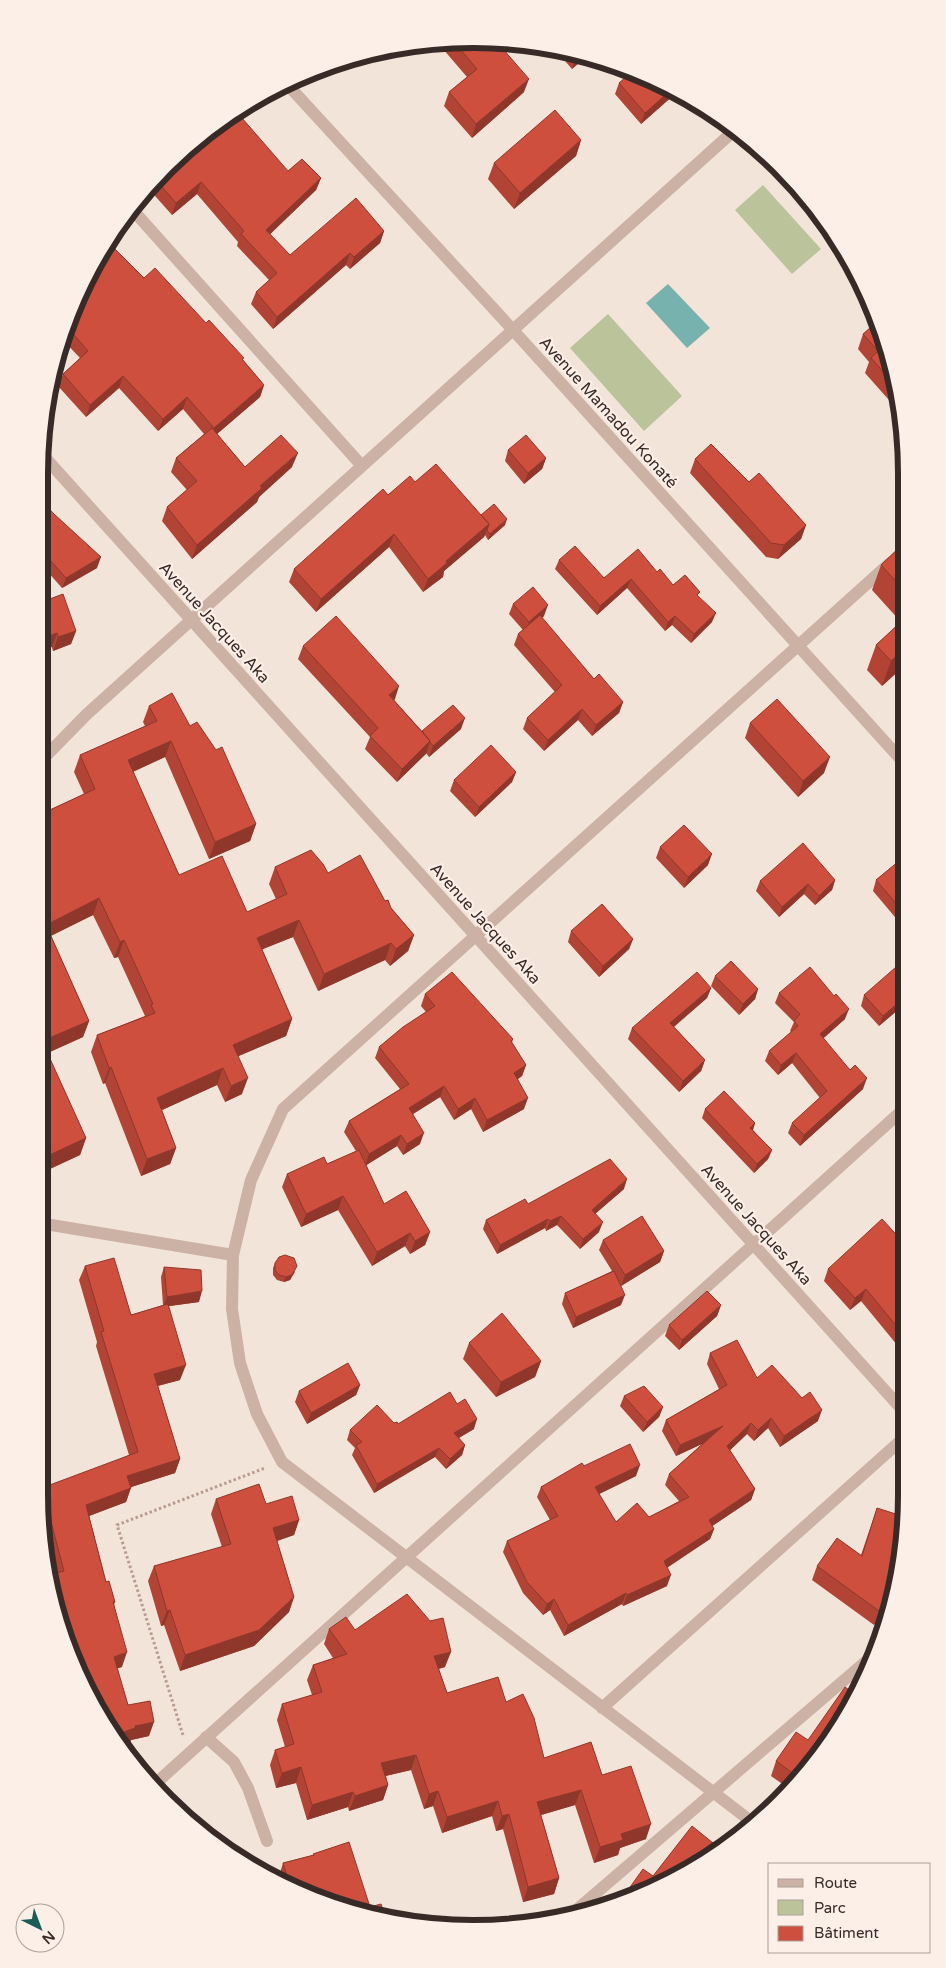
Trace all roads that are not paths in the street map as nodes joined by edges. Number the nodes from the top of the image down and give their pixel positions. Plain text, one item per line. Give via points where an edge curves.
1 (291, 88) edge
2 (730, 134) edge
3 (136, 213) edge
4 (513, 330) junction
5 (48, 461) edge
6 (362, 466) junction
7 (897, 556) edge
8 (191, 620) junction
9 (798, 646) junction
10 (48, 754) edge
11 (898, 756) edge
12 (475, 936) junction
13 (898, 1115) edge
14 (48, 1224) edge
15 (753, 1245) junction
16 (233, 1255) junction
17 (898, 1405) edge
18 (898, 1443) edge
19 (406, 1557) junction
20 (864, 1663) edge
21 (602, 1708) junction
22 (206, 1737) junction
23 (158, 1781) edge
24 (713, 1792) junction
25 (749, 1819) edge
26 (267, 1842) dead end
27 (580, 1907) edge

1 - 4 street, Avenue Mamadou Konaté
2 - 4 street
3 - 6 street
4 - 6 street
4 - 9 street, Avenue Mamadou Konaté
5 - 8 street, Avenue Jacques Aka
6 - 8 street
7 - 9 street
8 - 10 street
8 - 12 street, Avenue Jacques Aka
9 - 11 street, Avenue Mamadou Konaté
9 - 12 street
12 - 15 street, Avenue Jacques Aka
12 - 16 street via 283,1109 250,1180
13 - 15 street
14 - 16 street
15 - 17 street, Avenue Jacques Aka
15 - 19 street
16 - 19 street via 232,1309 240,1363 257,1414 282,1462
18 - 21 street
19 - 21 street
19 - 22 street
20 - 24 street
21 - 24 street
22 - 23 street
22 - 26 street via 234,1762 248,1788
24 - 25 street
24 - 27 street

